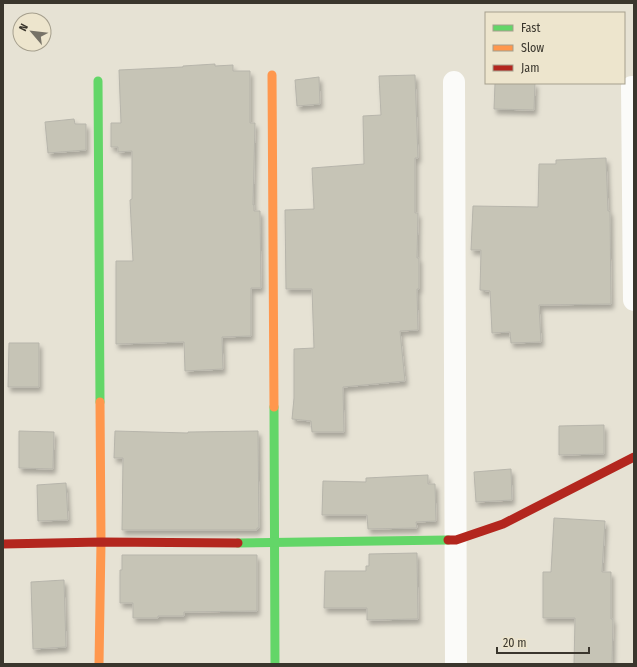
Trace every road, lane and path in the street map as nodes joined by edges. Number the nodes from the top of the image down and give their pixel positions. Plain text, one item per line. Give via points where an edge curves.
1 (272, 75) dead end
2 (98, 81) dead end
3 (454, 82) dead end
4 (632, 87) dead end
5 (634, 300) edge
6 (634, 457) edge
7 (456, 540) junction
8 (101, 542) junction
9 (274, 543) junction
10 (3, 544) edge
11 (100, 664) edge
12 (275, 664) edge
13 (456, 664) edge

1 - 9 street
2 - 8 street
3 - 7 street
4 - 5 street
6 - 7 street via 503,524
7 - 9 street
7 - 13 street
8 - 9 street
8 - 10 street
8 - 11 street
9 - 12 street

